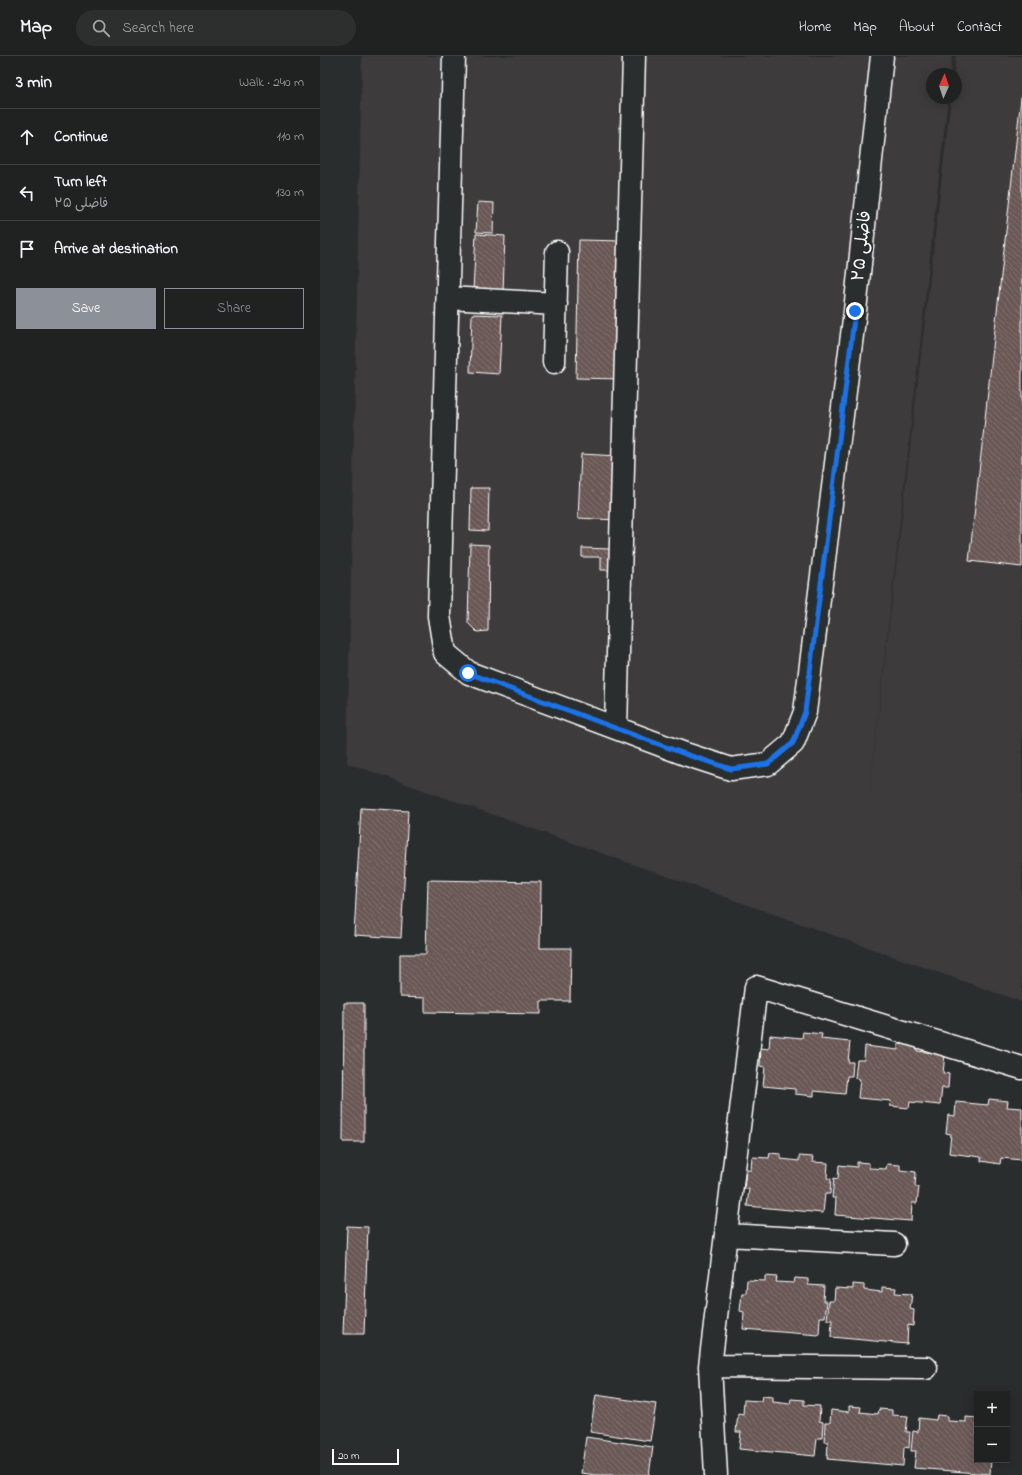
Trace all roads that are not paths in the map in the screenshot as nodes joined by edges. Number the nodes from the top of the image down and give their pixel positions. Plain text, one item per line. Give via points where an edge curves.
1 (454, 56) edge
2 (634, 56) edge
3 (882, 56) edge
4 (558, 252) dead end
5 (448, 298) junction
6 (556, 304) junction
7 (554, 362) dead end
8 (616, 728) junction
9 (1022, 1068) edge
10 (726, 1235) junction
11 (894, 1244) dead end
12 (710, 1366) junction
13 (926, 1368) dead end
14 (716, 1475) edge

1 - 5 street
2 - 8 street
3 - 8 street, فاضلی ۲۵ via 855,311 805,712 793,743 768,764 731,769
4 - 6 street
5 - 6 street
5 - 8 street via 439,616 445,653 468,673
6 - 7 street
9 - 10 street via 756,987
10 - 11 street
10 - 12 street
12 - 13 street
12 - 14 street

